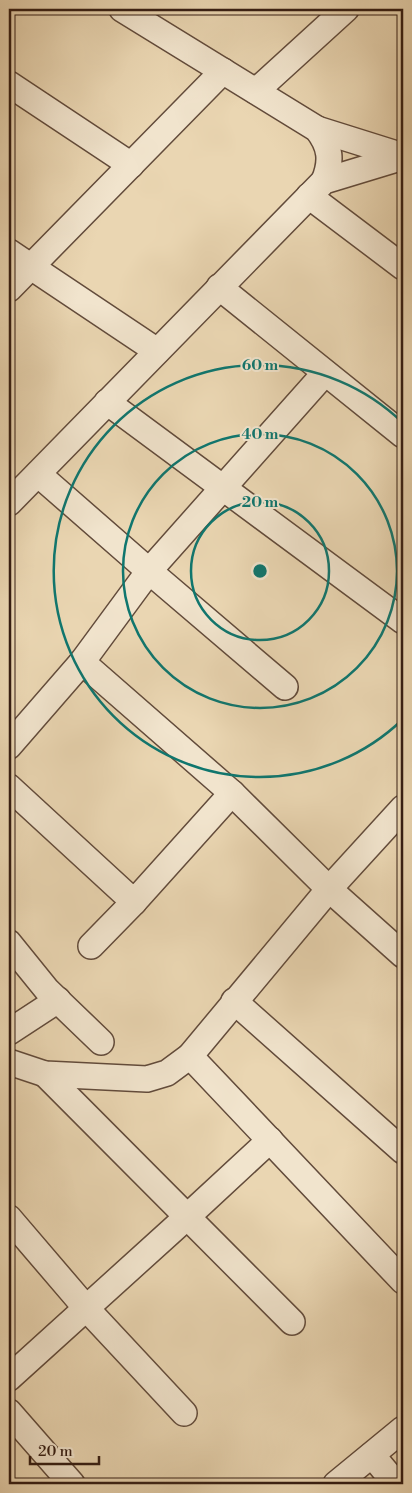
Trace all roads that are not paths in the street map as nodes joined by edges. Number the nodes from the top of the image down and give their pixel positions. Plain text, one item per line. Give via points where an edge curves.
1 (346, 9) edge
2 (137, 12) edge
3 (223, 71) junction
4 (9, 84) edge
5 (256, 91) junction
6 (317, 129) junction
7 (403, 157) edge
8 (131, 165) junction
9 (316, 189) junction
10 (9, 252) edge
11 (31, 267) junction
12 (403, 267) edge
13 (219, 287) junction
14 (9, 289) edge
15 (157, 351) junction
16 (325, 373) junction
17 (107, 402) junction
18 (403, 434) edge
19 (38, 474) junction
20 (224, 489) junction
21 (9, 503) edge
22 (149, 571) junction
23 (403, 621) edge
24 (82, 662) junction
25 (285, 687) dead end
26 (9, 746) edge
27 (9, 788) edge
28 (232, 793) junction
29 (403, 808) edge
30 (329, 889) junction
31 (134, 902) junction
32 (9, 943) edge
33 (90, 946) dead end
34 (403, 955) edge
35 (58, 1000) junction
36 (234, 1001) junction
37 (9, 1032) edge
38 (101, 1042) dead end
39 (190, 1056) junction
40 (9, 1062) edge
41 (45, 1074) junction
42 (270, 1140) junction
43 (403, 1151) edge
44 (188, 1216) junction
45 (9, 1218) edge
46 (403, 1281) edge
47 (86, 1308) junction
48 (292, 1322) dead end
49 (9, 1378) edge
50 (9, 1412) edge
51 (184, 1413) dead end
52 (403, 1429) edge
53 (372, 1455) junction
54 (72, 1484) edge
55 (336, 1484) edge
56 (396, 1484) edge

1 - 5 street
2 - 3 street
3 - 5 street
3 - 8 street
4 - 8 street
5 - 6 street
6 - 7 street
6 - 9 street via 326,141 329,155 328,170
7 - 9 street
8 - 11 street
9 - 12 street
9 - 13 street
10 - 11 street
11 - 14 street
11 - 15 street
13 - 15 street
13 - 16 street
15 - 17 street
16 - 18 street
16 - 20 street
17 - 19 street
17 - 20 street
19 - 21 street
19 - 22 street
20 - 22 street
20 - 23 street
22 - 24 street
22 - 25 street
24 - 26 street
24 - 28 street
27 - 31 street
28 - 30 street
28 - 31 street
29 - 30 street
30 - 34 street
30 - 36 street
31 - 33 street
32 - 35 street
35 - 37 street
35 - 38 street
36 - 39 street
36 - 43 street
39 - 41 street via 167,1073 147,1079
39 - 42 street
40 - 41 street
41 - 44 street
42 - 44 street
42 - 46 street
44 - 47 street
44 - 48 street
45 - 47 street
47 - 49 street
47 - 51 street
50 - 54 street
52 - 53 street
53 - 55 street
53 - 56 street

